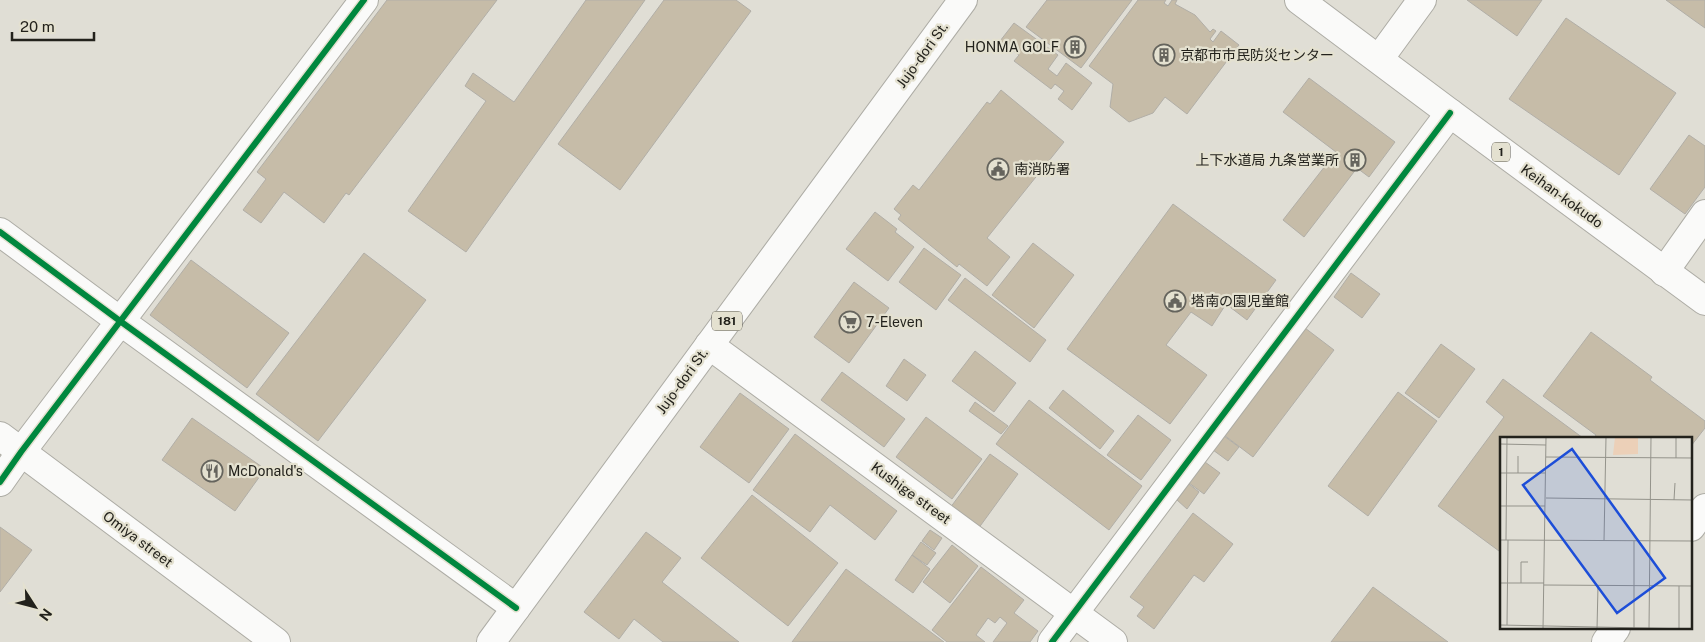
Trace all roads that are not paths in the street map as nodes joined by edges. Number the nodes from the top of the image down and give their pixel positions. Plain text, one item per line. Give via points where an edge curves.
1 (963, 0) edge
2 (1299, 0) edge
3 (1422, 0) edge
4 (357, 2) edge
5 (1379, 59) junction
6 (1450, 114) junction
7 (1705, 214) edge
8 (0, 232) edge
9 (1664, 272) junction
10 (1705, 301) edge
11 (120, 321) junction
12 (709, 345) junction
13 (10, 444) edge
14 (0, 482) edge
15 (1705, 508) edge
16 (1692, 526) edge
17 (516, 608) junction
18 (1075, 612) junction
19 (1615, 630) edge
20 (276, 642) edge
21 (491, 642) edge
22 (1052, 642) edge
23 (1113, 642) edge
24 (1606, 642) edge

1 - 12 main road, Jujo-dori St. / 181
2 - 5 main road, Keihan-kokudo / 1
3 - 5 main road
4 - 11 main road
5 - 6 main road, Keihan-kokudo / 1
6 - 9 main road, Keihan-kokudo / 1
6 - 18 main road
7 - 9 main road
8 - 11 main road
9 - 10 main road, Keihan-kokudo / 1
11 - 13 main road
11 - 17 main road
12 - 17 main road, Jujo-dori St. / 181
12 - 18 main road, Kushige street
13 - 14 main road
13 - 20 main road, Omiya street
15 - 16 main road
17 - 21 main road, Jujo-dori St. / 181
18 - 22 main road
18 - 23 main road, Kushige street
19 - 24 main road

